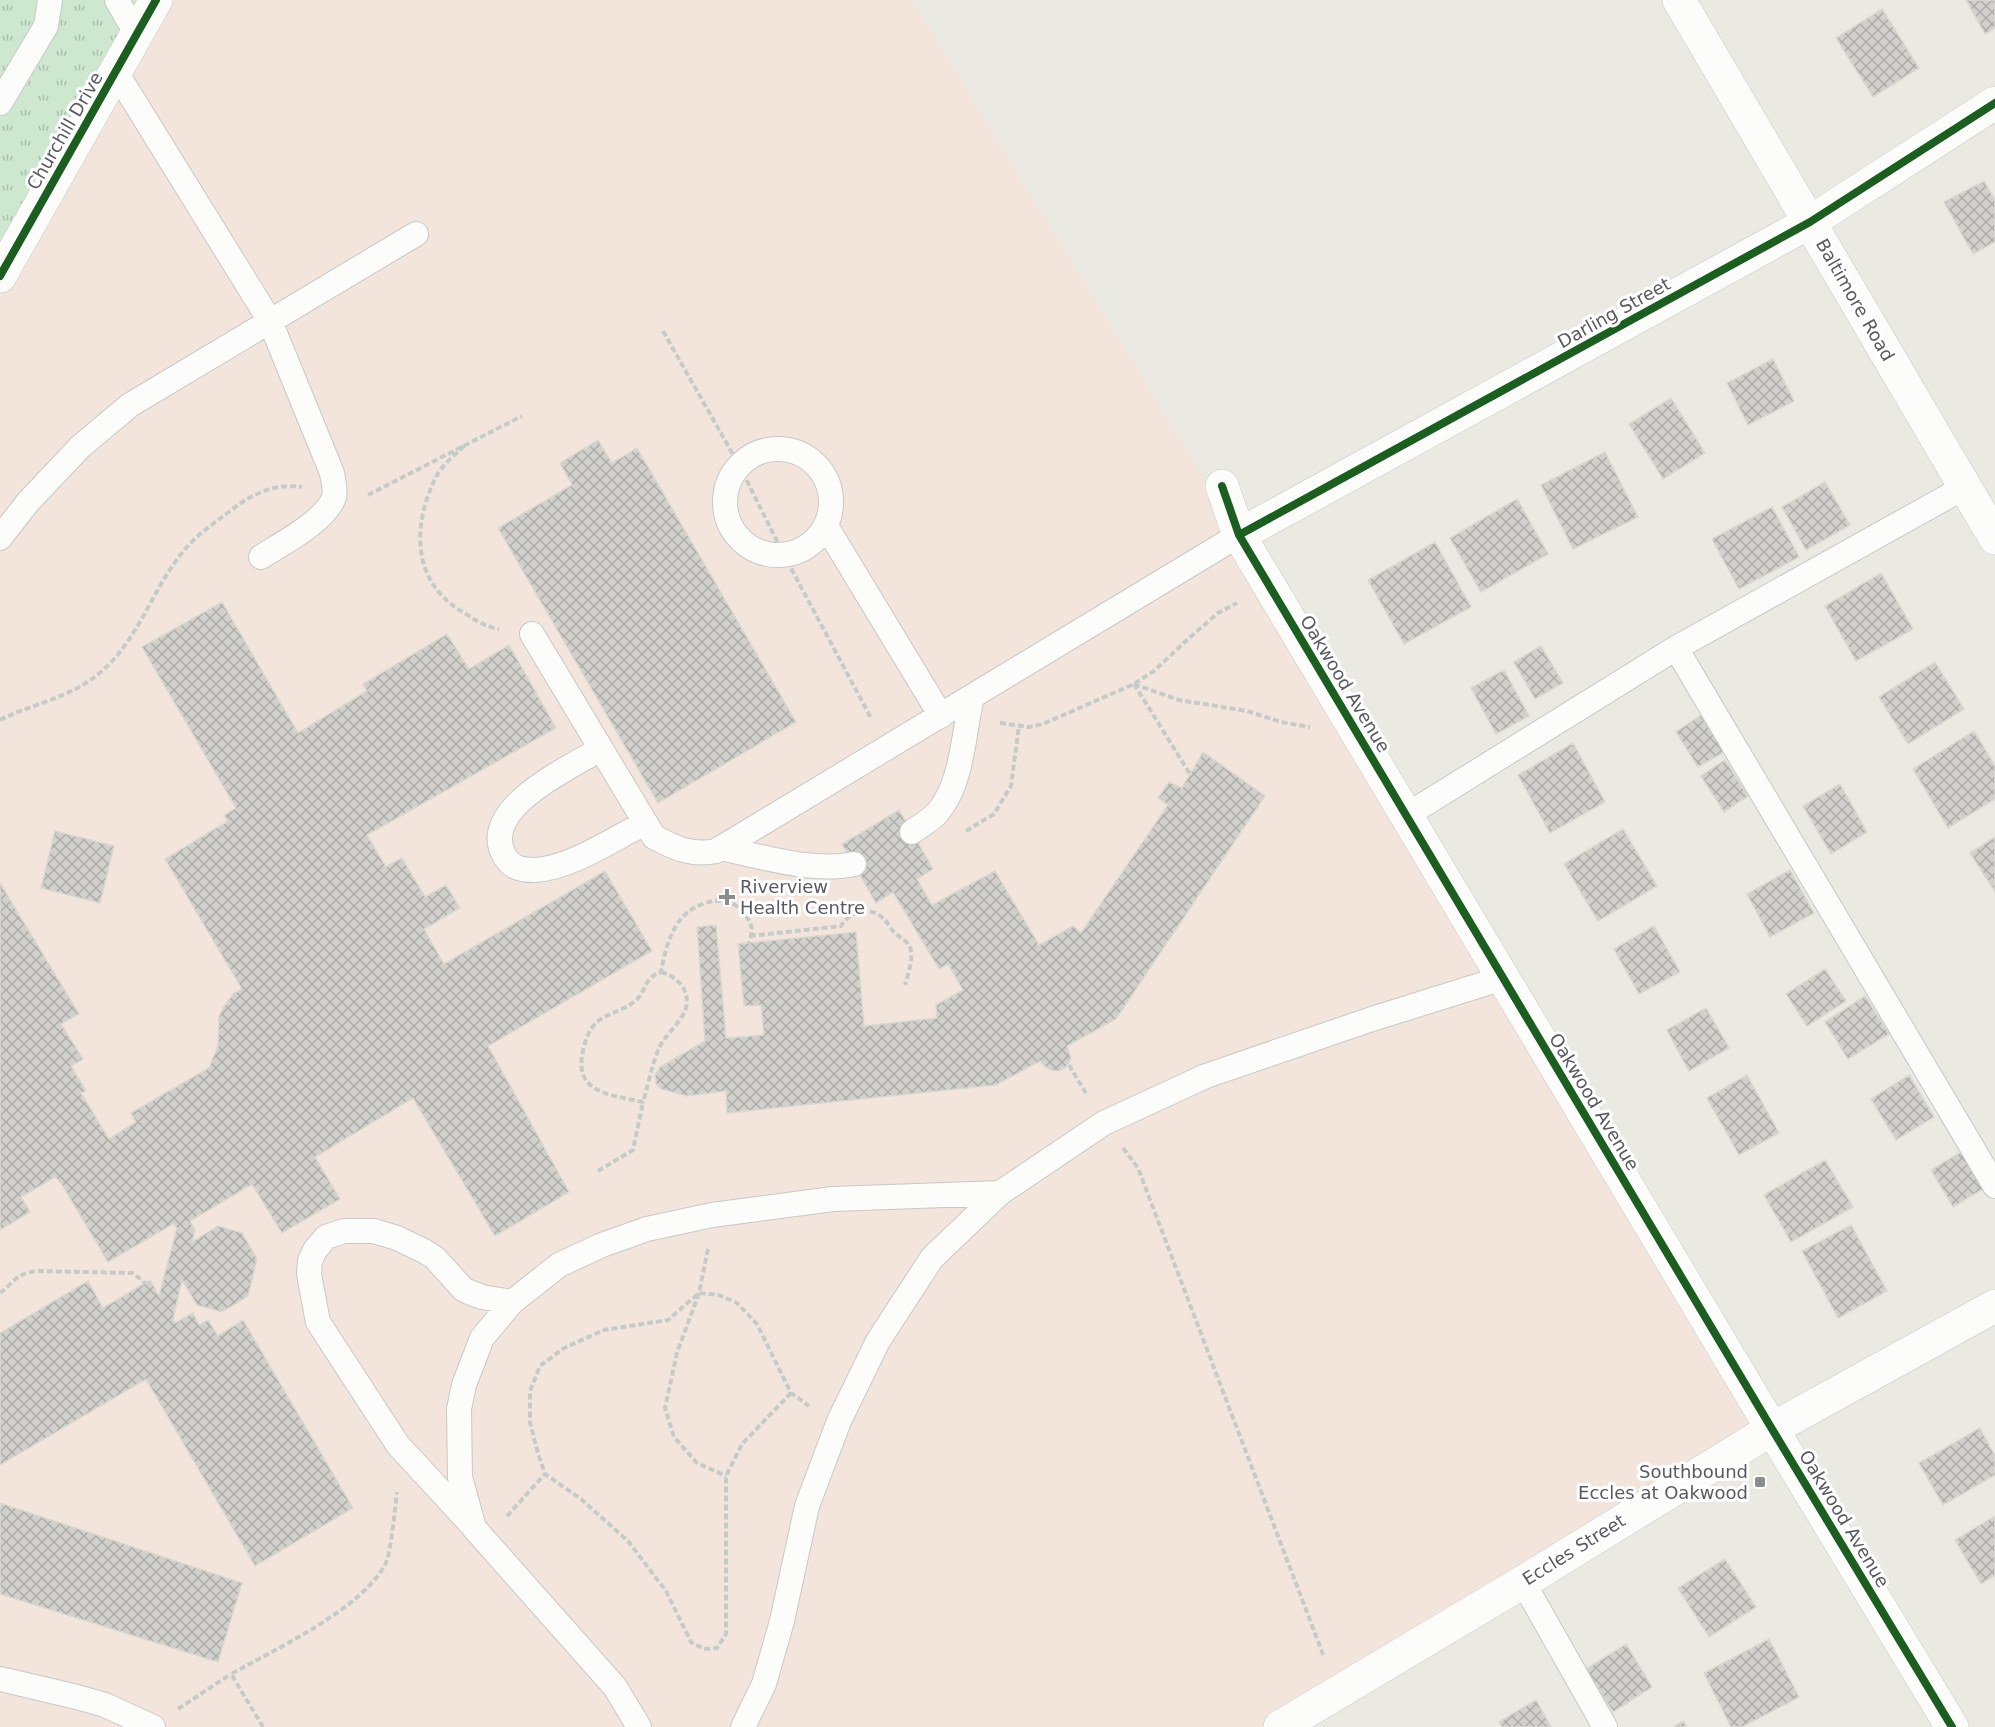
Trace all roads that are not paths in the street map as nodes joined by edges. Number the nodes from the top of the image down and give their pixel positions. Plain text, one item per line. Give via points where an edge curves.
1 (50, 0) edge
2 (117, 0) edge
3 (156, 0) edge
4 (1679, 0) edge
5 (136, 35) junction
6 (116, 72) junction
7 (0, 103) edge
8 (1995, 103) edge
9 (1810, 222) junction
10 (416, 234) dead end
11 (0, 276) edge
12 (270, 321) junction
13 (1222, 486) dead end
14 (1965, 487) junction
15 (826, 526) junction
16 (1239, 535) junction
17 (0, 538) edge
18 (1995, 538) edge
19 (261, 558) dead end
20 (532, 634) road end
21 (1676, 648) junction
22 (970, 706) junction
23 (941, 716) junction
24 (601, 749) junction
25 (1407, 815) junction
26 (645, 823) junction
27 (912, 832) dead end
28 (720, 848) junction
29 (854, 864) dead end
30 (1503, 978) junction
31 (1995, 1186) edge
32 (1000, 1193) junction
33 (512, 1302) junction
34 (1995, 1306) edge
35 (1772, 1429) junction
36 (480, 1534) junction
37 (1523, 1582) junction
38 (0, 1679) edge
39 (153, 1727) edge
40 (639, 1727) edge
41 (743, 1727) edge
42 (1281, 1727) edge
43 (1605, 1727) edge
44 (1952, 1727) edge

1 - 7 lane via 46,26
2 - 5 lane
3 - 5 street, Churchill Drive
4 - 9 street, Baltimore Road
5 - 6 street, Churchill Drive
6 - 11 street, Churchill Drive
6 - 12 lane
8 - 9 street, Darling Street
9 - 14 street, Baltimore Road
9 - 16 street, Darling Street
10 - 12 lane
12 - 17 lane via 130,405 80,447
12 - 19 lane via 332,473 335,496 316,521
13 - 16 street, Oakwood Avenue
14 - 18 street, Baltimore Road
14 - 21 lane
15 - 15 lane via 831,510 829,484 806,457 793,451 759,452 739,465 730,477 724,505 728,521 748,546 769,555 798,552
15 - 23 lane
16 - 22 lane
16 - 25 street, Oakwood Avenue
20 - 24 lane
21 - 25 lane
21 - 31 lane
22 - 23 lane
22 - 27 lane via 956,775 947,798 937,814
23 - 28 lane
24 - 26 lane
24 - 26 lane via 534,789 514,807 500,835 507,860 518,869 555,866
25 - 30 street, Oakwood Avenue
26 - 28 lane via 654,837 672,847 702,854
28 - 29 lane via 800,864
30 - 32 lane via 1206,1076 1104,1123
30 - 35 street, Oakwood Avenue
32 - 33 lane via 833,1199 712,1215 602,1245 559,1266
32 - 41 lane via 932,1258 878,1341 840,1421 807,1506 783,1621 764,1684
33 - 36 lane via 482,1338 459,1409 460,1477
33 - 36 lane via 463,1289 429,1255 374,1231 326,1237 310,1261 318,1322 398,1445
34 - 35 street, Eccles Street
35 - 37 street, Eccles Street
35 - 44 street, Oakwood Avenue
36 - 40 lane via 615,1687
37 - 42 street, Eccles Street
37 - 43 lane
38 - 39 lane via 105,1705

